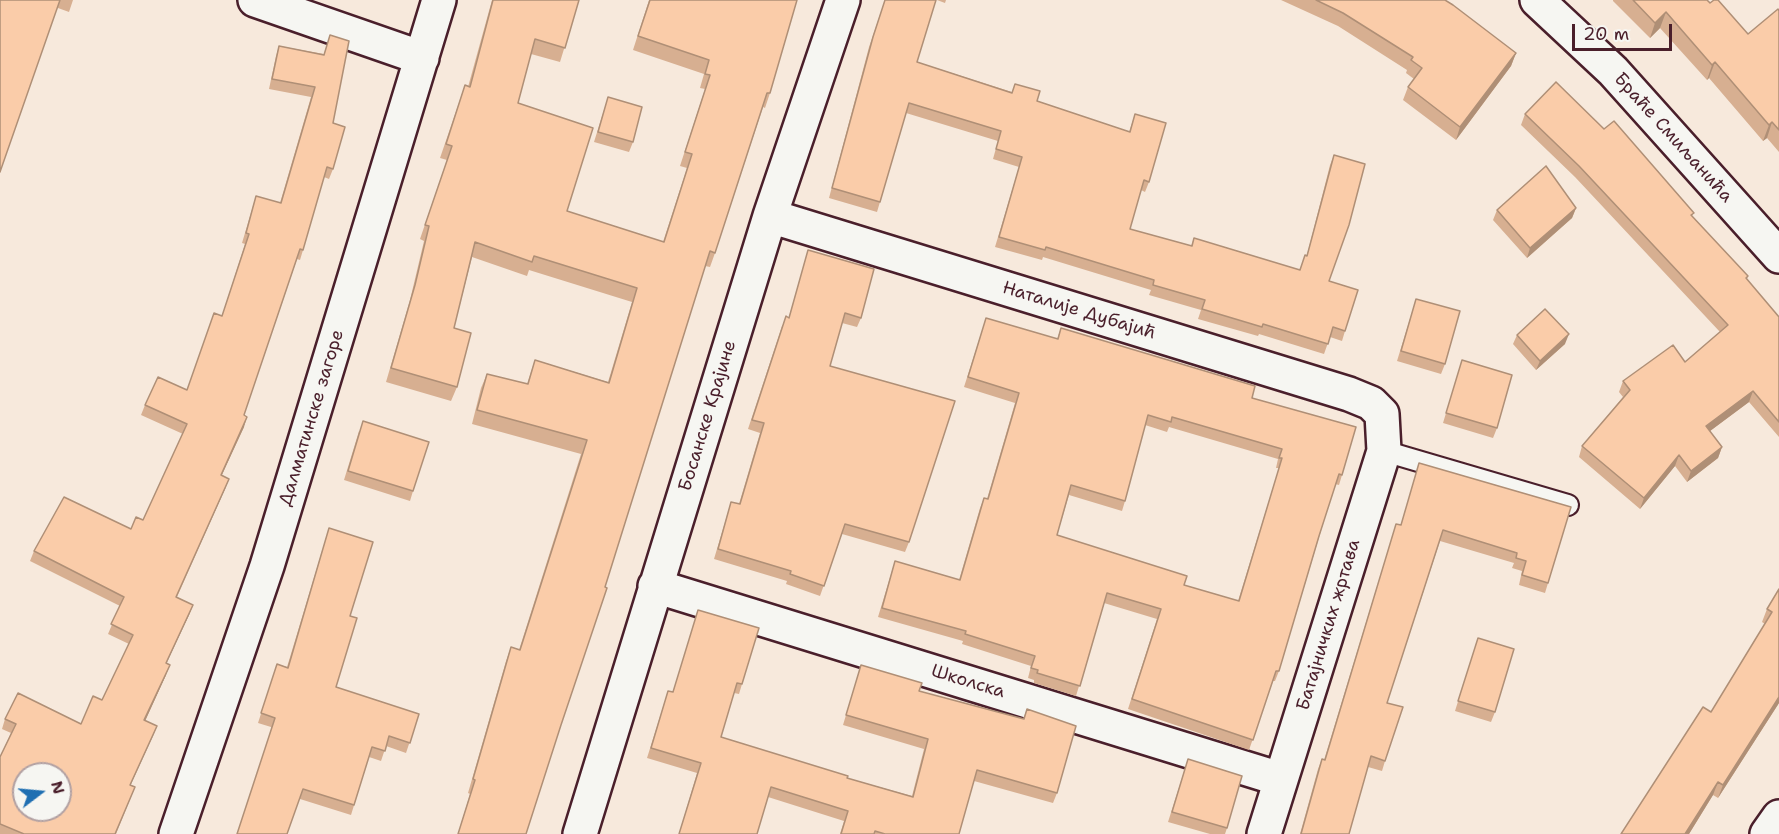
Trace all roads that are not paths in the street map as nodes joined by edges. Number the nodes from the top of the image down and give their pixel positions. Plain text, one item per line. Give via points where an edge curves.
1 (255, 0) edge
2 (438, 0) edge
3 (843, 0) edge
4 (1537, 0) edge
5 (422, 58) junction
6 (771, 216) junction
7 (1779, 256) edge
8 (1382, 414) joint
9 (1384, 451) junction
10 (1568, 505) edge
11 (655, 586) junction
12 (1280, 779) junction
13 (1779, 817) edge
14 (176, 834) edge
15 (580, 834) edge
16 (1264, 834) edge
17 (1767, 834) edge

1 - 5 street
2 - 5 street, Далматинске загоре
3 - 6 street, Босанске Крајине
4 - 7 street, Браће Смиљанића via 1613,71
5 - 14 street, Далматинске загоре via 267,566
6 - 8 street, Наталије Дубајић via 1349,394 1371,403
6 - 11 street, Босанске Крајине
8 - 9 street, Батајничких жртава
9 - 10 lane
9 - 12 street, Батајничких жртава
11 - 12 street, Школска
11 - 15 street, Босанске Крајине
12 - 16 street, Батајничких жртава
13 - 17 street

